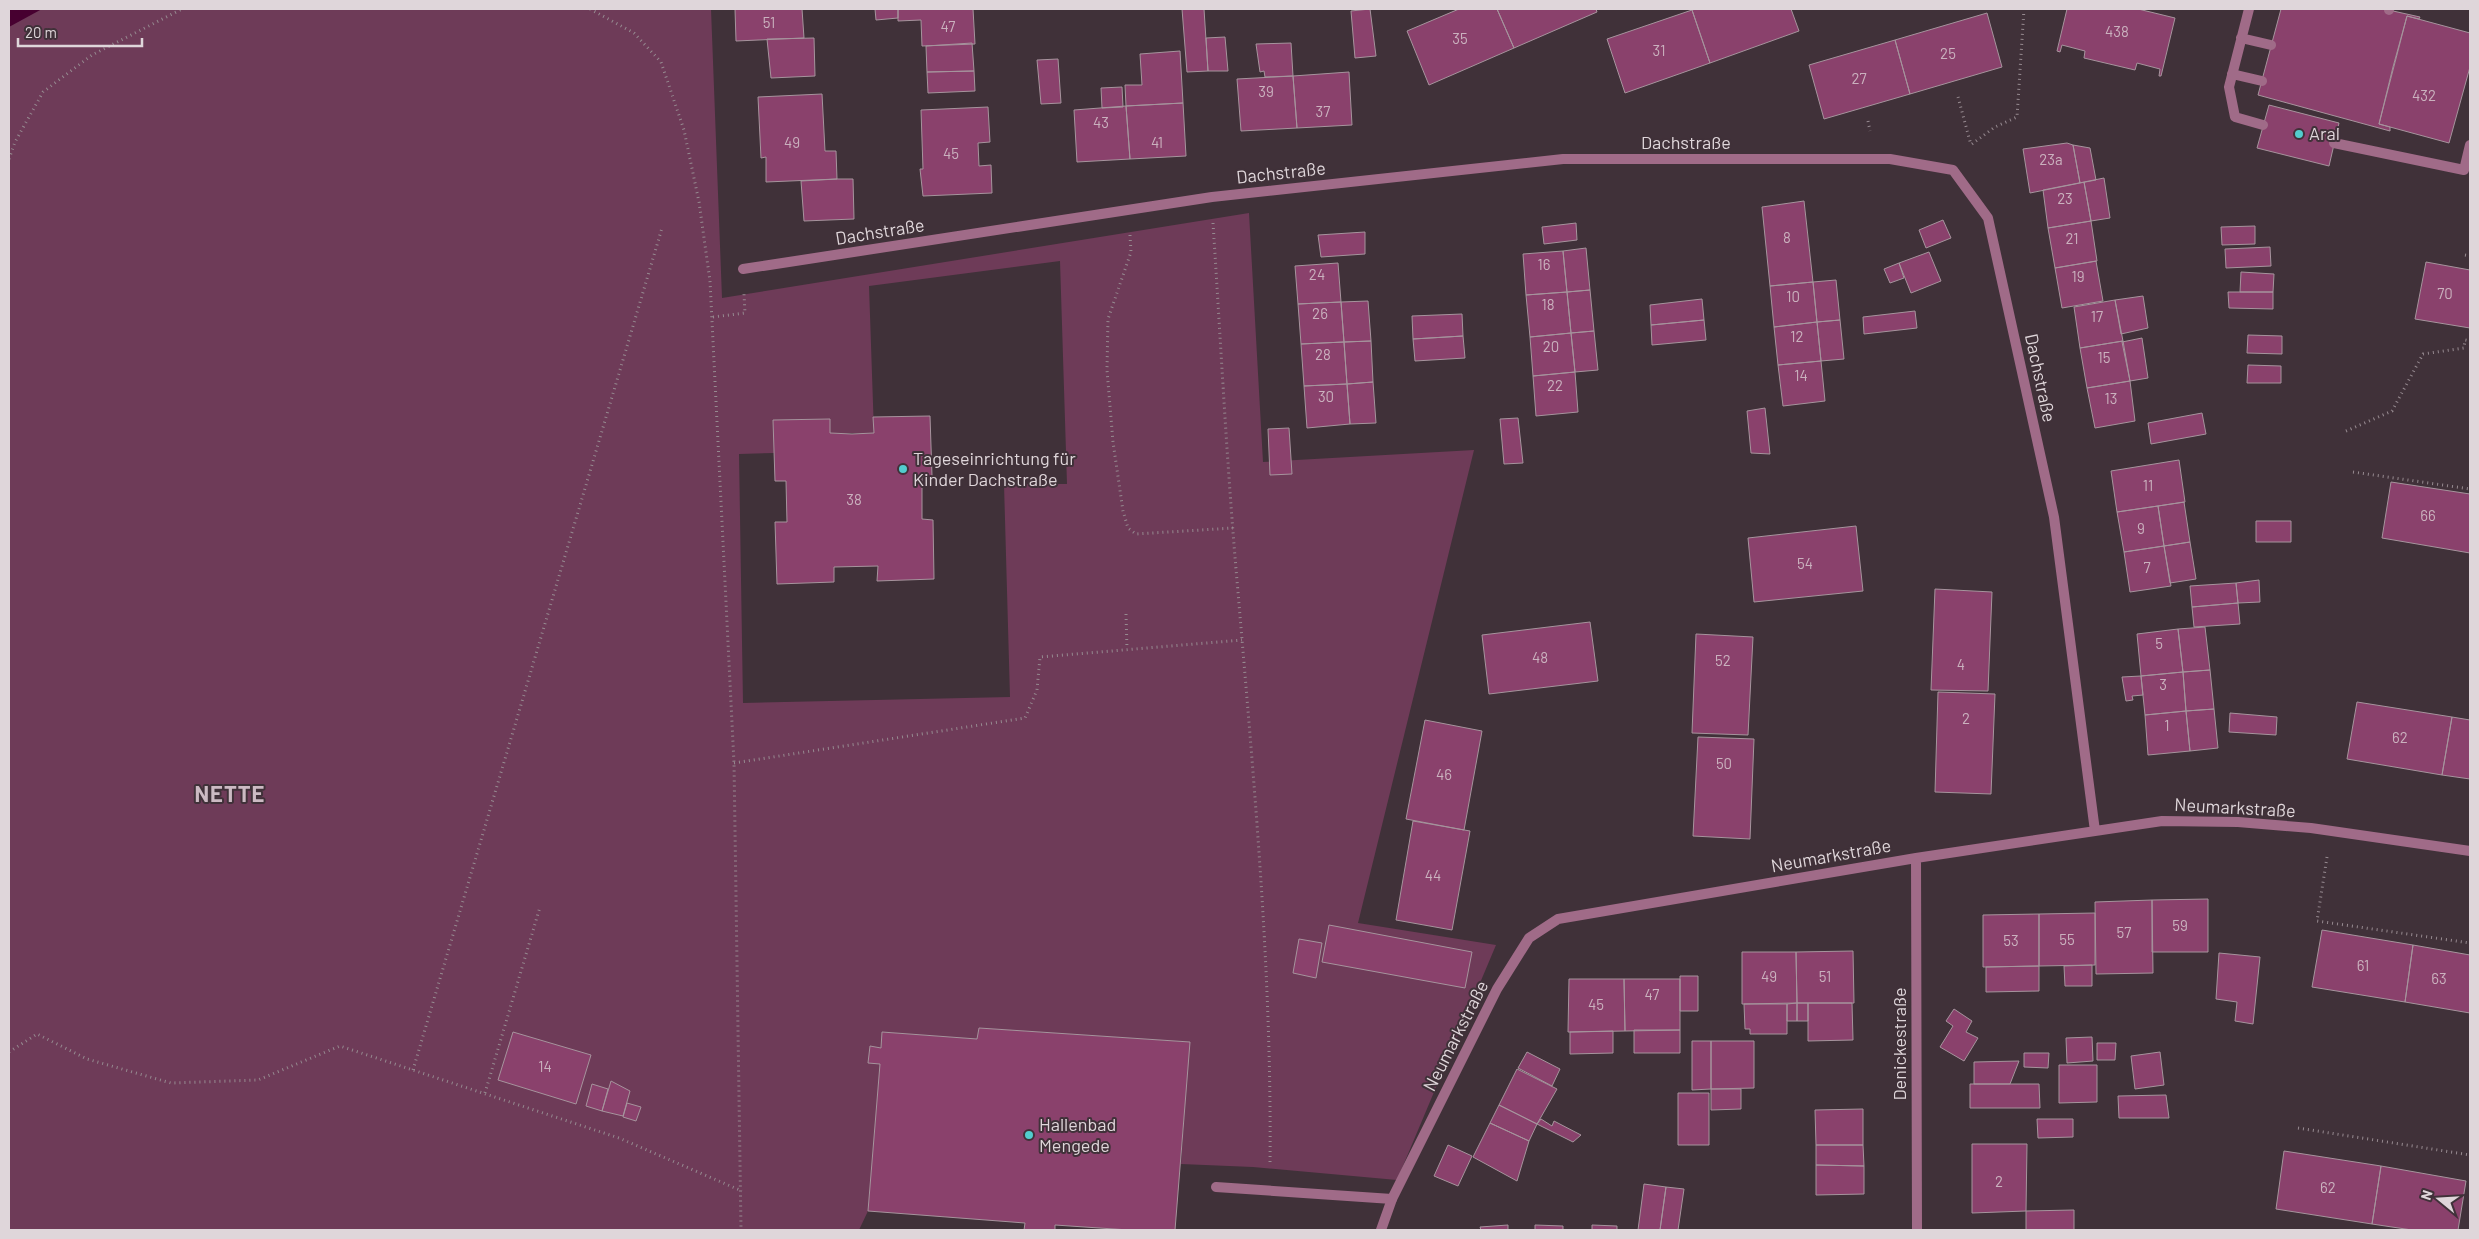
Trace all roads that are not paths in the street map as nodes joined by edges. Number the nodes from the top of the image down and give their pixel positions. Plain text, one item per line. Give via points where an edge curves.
1 (2249, 9) edge
2 (2241, 38) junction
3 (2271, 45) dead end
4 (2232, 74) junction
5 (2262, 81) dead end
6 (2263, 125) dead end
7 (2334, 143) dead end
8 (2470, 145) edge
9 (743, 269) road end
10 (2095, 831) junction
11 (2470, 852) edge
12 (1916, 858) junction
13 (1216, 1187) dead end
14 (1392, 1199) junction
15 (1381, 1230) edge
16 (1917, 1230) edge

1 - 2 street
2 - 3 street
2 - 4 street
4 - 5 street
4 - 6 street via 2229,87 2235,117
7 - 8 street via 2464,170
9 - 10 street, Dachstraße via 1212,197 1563,159 1890,159 1953,170 1988,218 2054,517
10 - 11 street, Neumarkstraße via 2162,821 2238,822 2331,831
10 - 12 street, Neumarkstraße
12 - 14 street, Neumarkstraße via 1558,919 1529,938 1497,990
12 - 16 street, Denickestraße
13 - 14 street
14 - 15 street, Neumarkstraße

